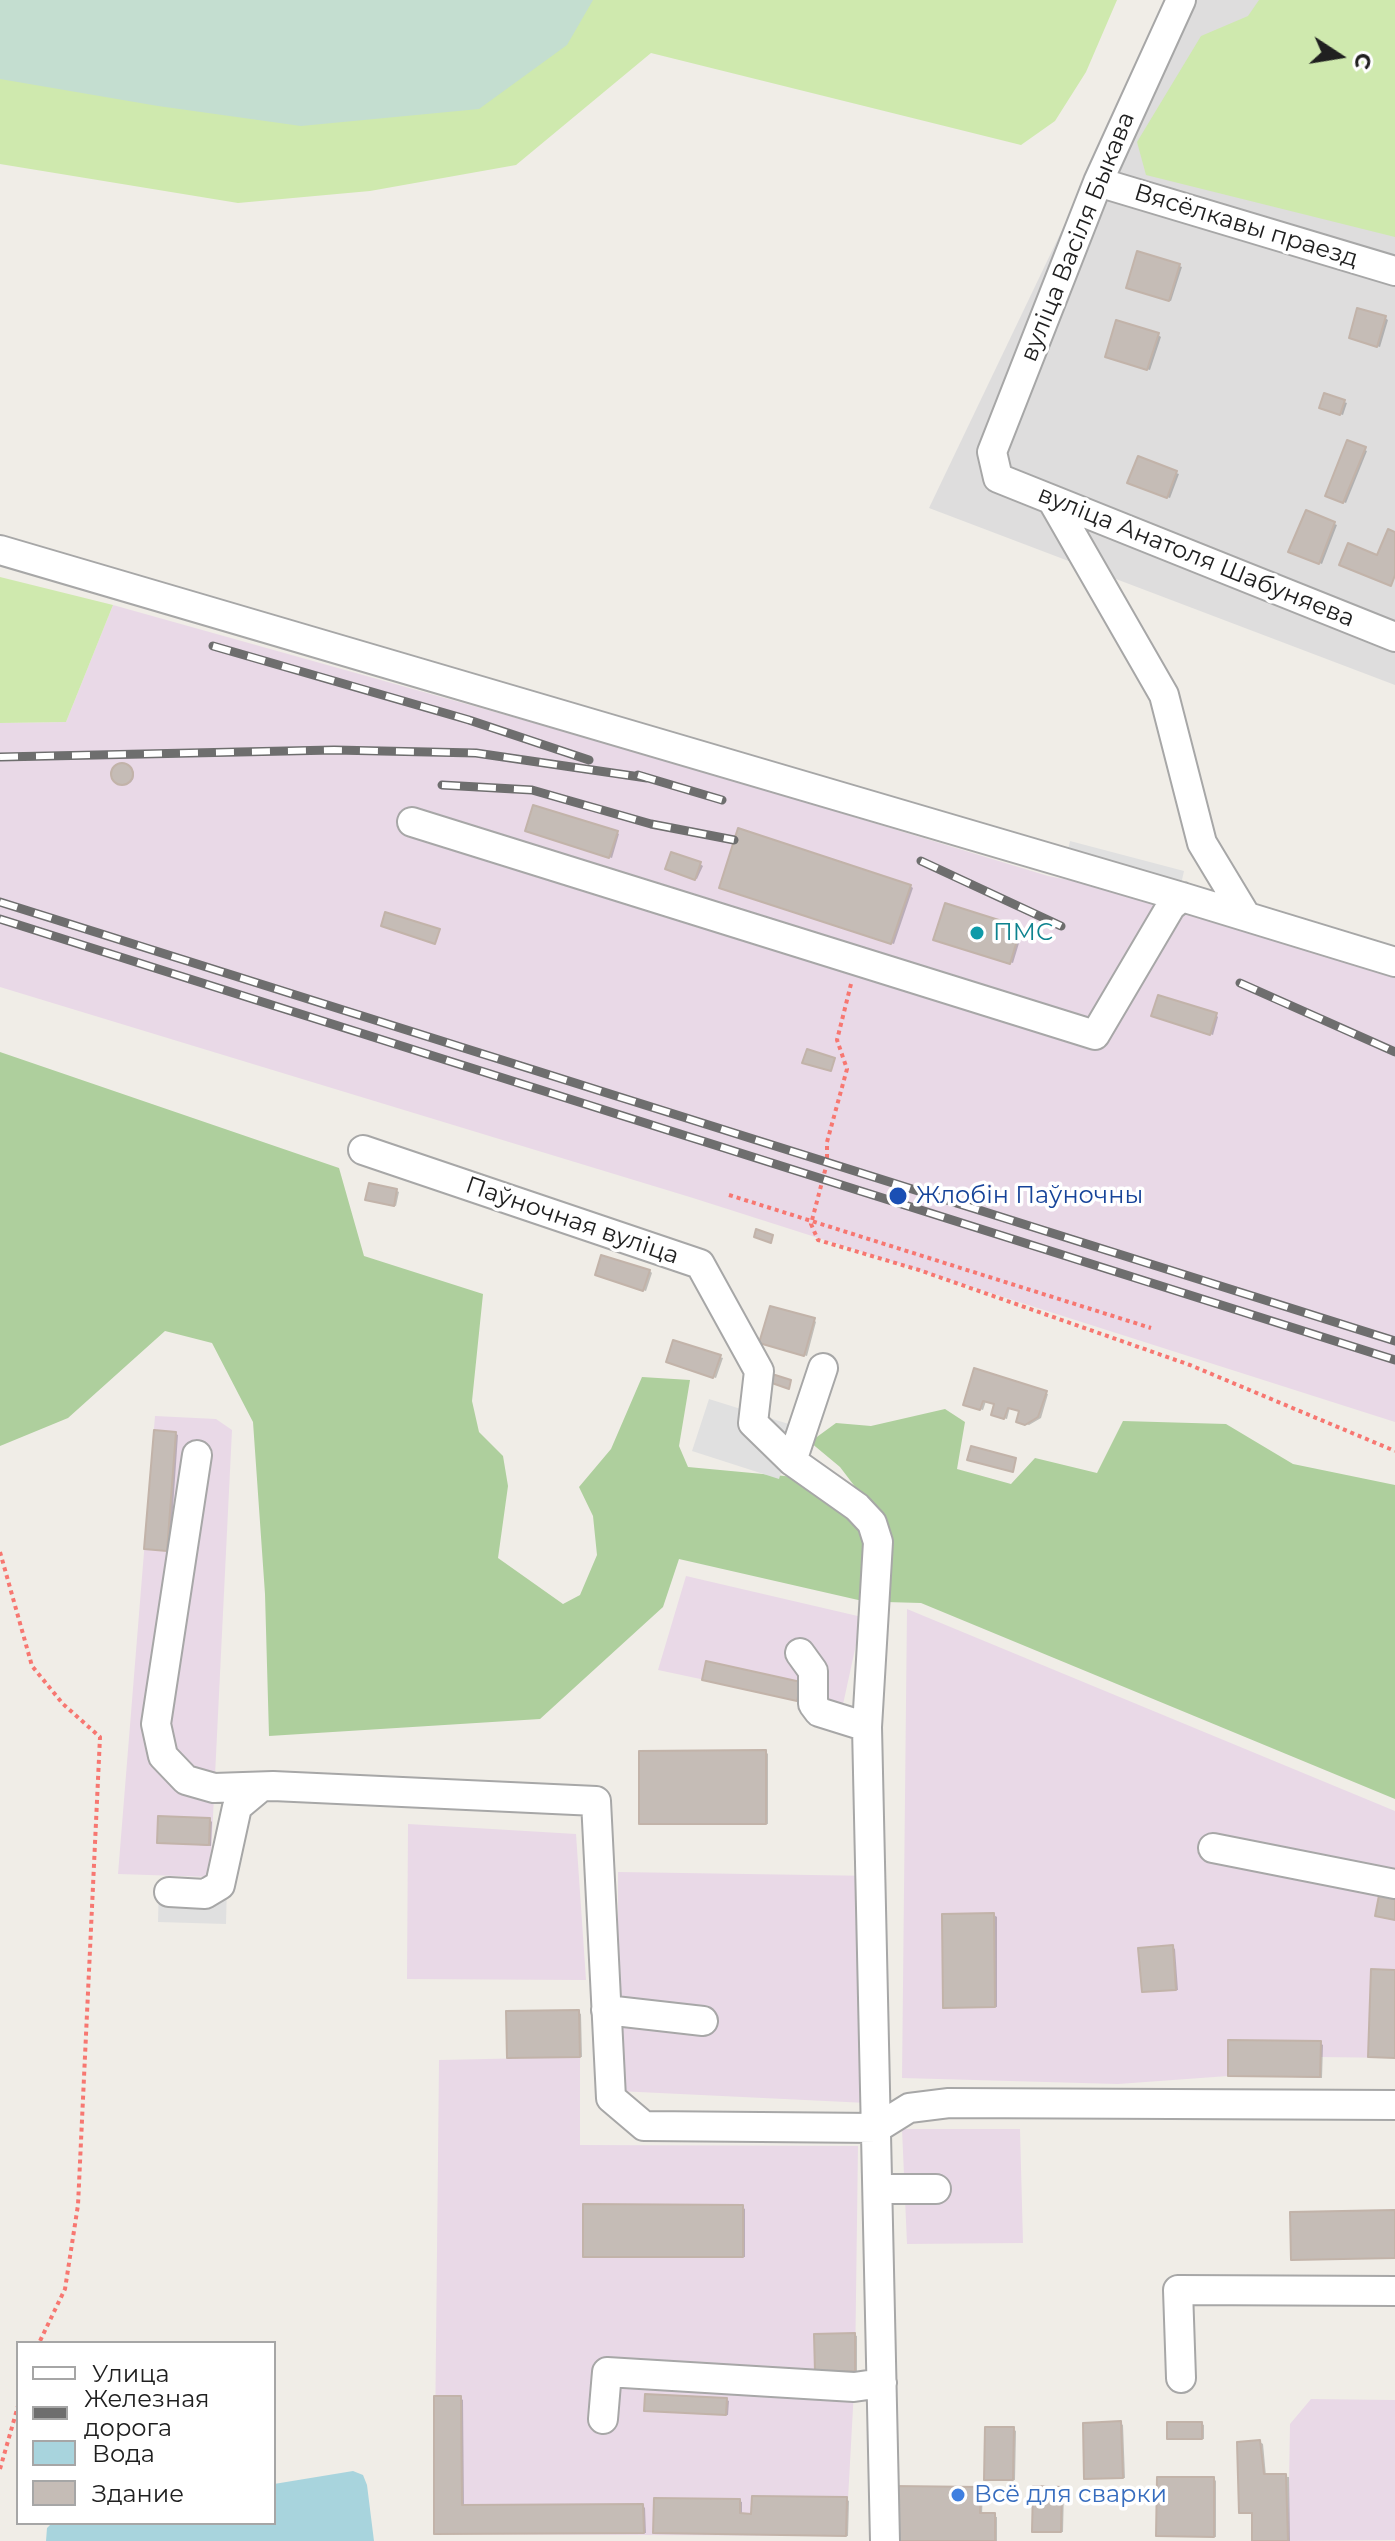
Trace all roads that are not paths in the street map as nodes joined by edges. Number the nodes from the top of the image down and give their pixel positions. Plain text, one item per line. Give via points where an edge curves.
1 (1181, 0) edge
2 (1098, 182) junction
3 (1395, 271) edge
4 (998, 478) joint
5 (1052, 500) junction
6 (0, 550) edge
7 (1395, 637) edge
8 (412, 822) dead end
9 (1182, 897) junction
10 (1246, 916) junction
11 (1395, 962) edge
12 (363, 1150) dead end
13 (823, 1368) dead end
14 (197, 1455) dead end
15 (792, 1461) junction
16 (800, 1653) dead end
17 (867, 1727) junction
18 (261, 1787) junction
19 (1213, 1848) dead end
20 (1395, 1884) edge
21 (169, 1892) dead end
22 (606, 2010) junction
23 (703, 2021) dead end
24 (1395, 2105) edge
25 (877, 2128) junction
26 (878, 2189) junction
27 (936, 2189) dead end
28 (1395, 2291) edge
29 (1181, 2378) dead end
30 (882, 2383) junction
31 (603, 2419) dead end
32 (885, 2541) edge

1 - 2 street, вуліца Васіля Быкава
2 - 3 street, Вясёлкавы праезд
2 - 4 street, вуліца Васіля Быкава via 992,452
4 - 5 street, вуліца Анатоля Шабуняева
5 - 7 street, вуліца Анатоля Шабуняева
5 - 10 street via 1164,695 1202,843
6 - 9 street
8 - 9 street via 1095,1035 1171,906
9 - 10 street
10 - 11 street
12 - 15 street, Паўночная вуліца via 700,1264 759,1371 753,1423
13 - 15 street
14 - 18 street via 156,1724 163,1756 186,1780 214,1788
15 - 17 street via 857,1507 872,1523 878,1542
16 - 17 street via 813,1671 813,1704 819,1712
17 - 25 street
18 - 21 street via 237,1807 220,1885 205,1894
18 - 22 street via 596,1801
19 - 20 street
22 - 23 street
22 - 25 street via 611,2098 644,2126
24 - 25 street via 949,2103 909,2108
25 - 26 street
26 - 27 street
26 - 30 street
28 - 29 street via 1178,2290
30 - 31 street via 854,2387 607,2372
30 - 32 street

